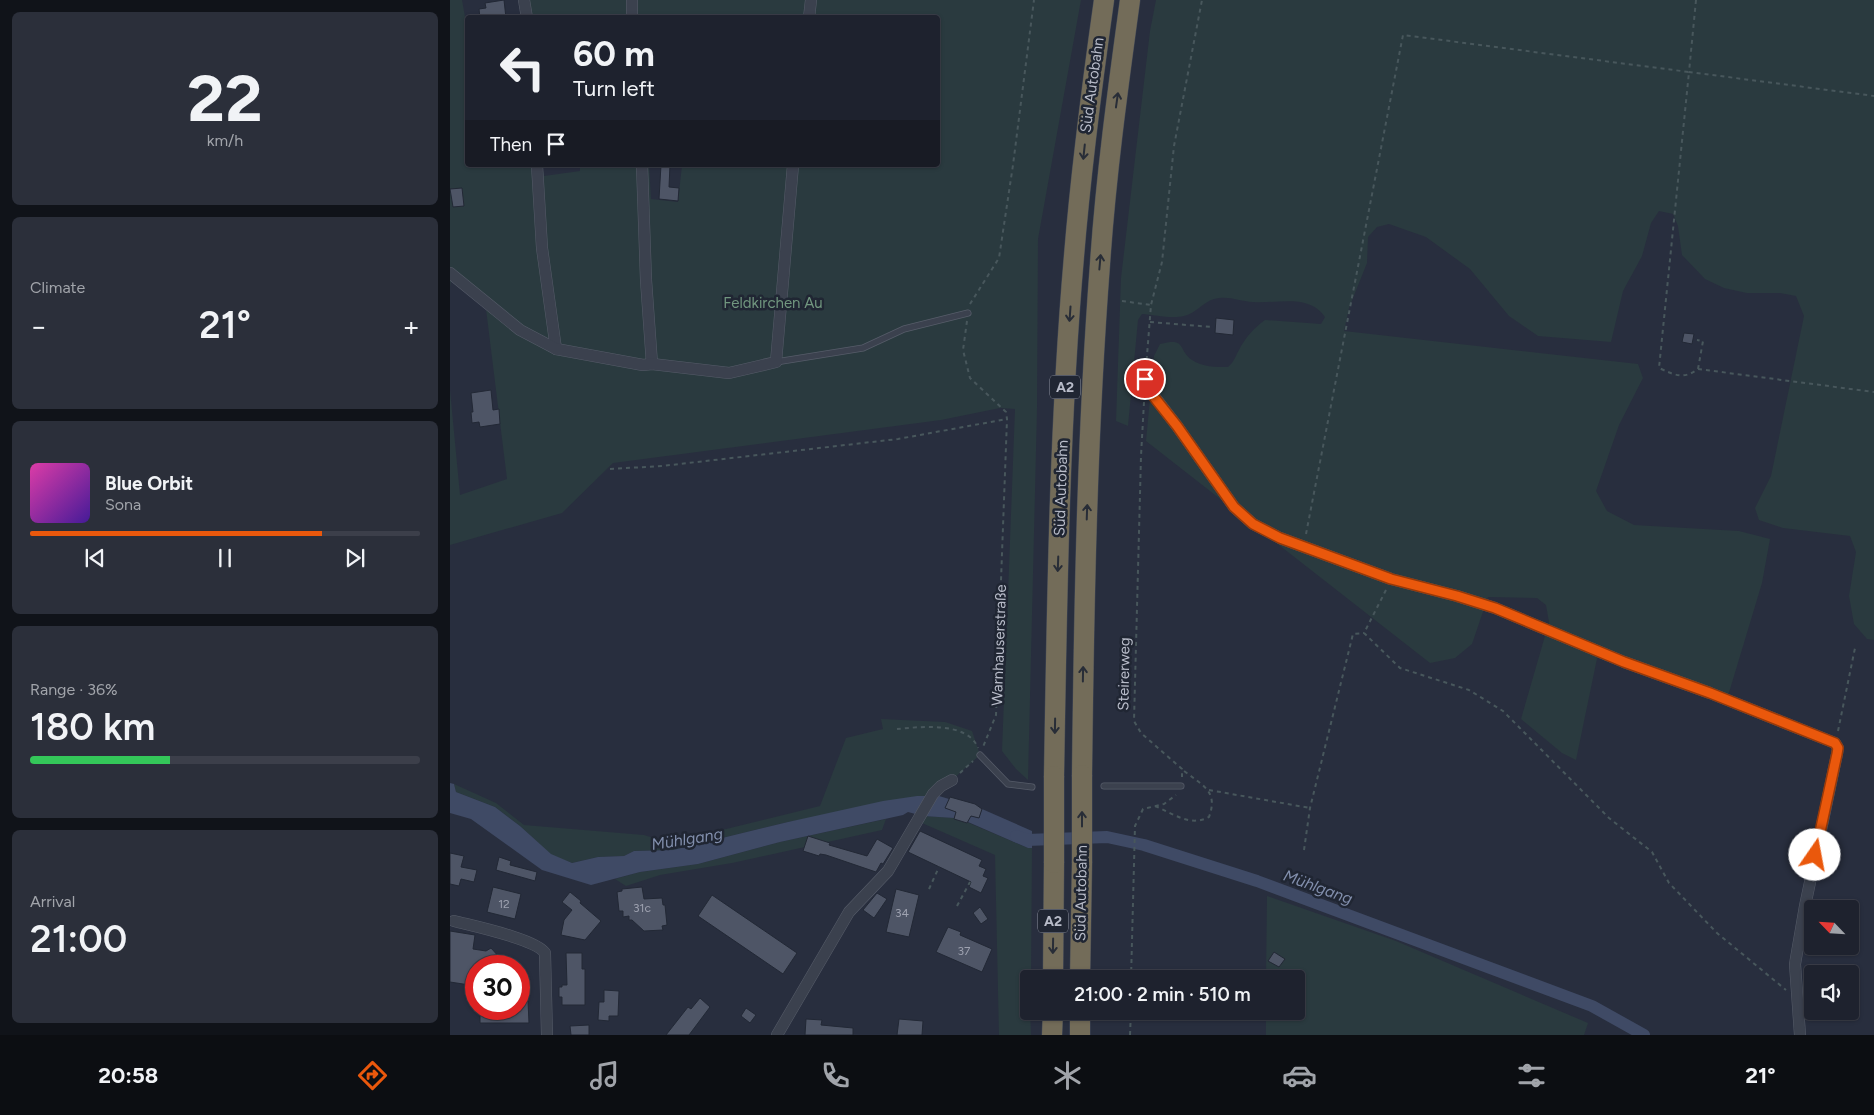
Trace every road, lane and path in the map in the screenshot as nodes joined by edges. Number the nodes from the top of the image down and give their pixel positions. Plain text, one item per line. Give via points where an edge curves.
1 (524, 0) edge
2 (632, 0) edge
3 (811, 0) edge
4 (1034, 0) edge
5 (1104, 0) edge
6 (1130, 0) edge
7 (1202, 0) edge
8 (1696, 0) edge
9 (526, 15) edge
10 (632, 15) edge
11 (809, 15) edge
12 (1689, 72) junction
13 (1874, 96) edge
14 (537, 167) edge
15 (642, 167) edge
16 (793, 167) edge
17 (999, 258) dead end
18 (450, 273) edge
19 (1122, 300) dead end
20 (1151, 305) junction
21 (968, 313) dead end
22 (1150, 322) junction
23 (1212, 327) dead end
24 (1697, 340) dead end
25 (556, 349) junction
26 (776, 362) junction
27 (652, 364) junction
28 (1698, 369) junction
29 (970, 378) dead end
30 (1145, 379) joint
31 (1874, 392) edge
32 (1144, 414) dead end
33 (1008, 419) junction
34 (610, 469) dead end
35 (1303, 547) junction
36 (1391, 579) junction
37 (1364, 634) junction
38 (1855, 648) dead end
39 (897, 729) dead end
40 (1835, 743) junction
41 (980, 754) junction
42 (1182, 769) junction
43 (952, 780) joint
44 (1032, 786) dead end
45 (1104, 786) dead end
46 (1181, 786) junction
47 (1208, 790) junction
48 (1153, 805) junction
49 (1310, 808) junction
50 (1304, 850) dead end
51 (939, 867) dead end
52 (970, 882) dead end
53 (929, 889) dead end
54 (957, 906) dead end
55 (454, 921) dead end
56 (1053, 970) edge
57 (1080, 970) edge
58 (1131, 970) edge
59 (1797, 999) junction
60 (1052, 1020) edge
61 (1080, 1020) edge
62 (1131, 1020) edge
63 (547, 1035) edge
64 (777, 1035) edge
65 (1052, 1035) edge
66 (1080, 1035) edge
67 (1130, 1035) edge
68 (1800, 1035) edge

1 - 9 street
2 - 10 street
3 - 11 street
4 - 17 path
5 -> 56 highway, Süd Autobahn / A2, bridge via 1086,125 1065,389 1054,776
57 -> 6 highway, Süd Autobahn / A2, bridge via 1084,586 1092,395 1110,150
7 - 20 path via 1174,146 1162,262
8 - 12 path
12 - 13 path
12 - 28 path via 1659,368 1680,376 1688,376
12 - 35 path via 1403,35
14 - 25 street via 542,248
15 - 27 street
16 - 26 street
18 - 25 street via 520,330
19 - 20 path
20 - 22 path
21 - 26 lane via 904,329 863,348
22 - 23 path
22 - 30 path
24 - 28 path via 1703,340
25 - 27 street
26 - 27 street via 729,372
28 - 31 path
29 - 33 path via 1006,412
30 - 35 street via 1150,392 1234,507 1253,524
32 - 42 path, Steirerweg via 1134,721 1141,733
33 - 34 path via 898,439
33 - 41 path, Warnhauserstraße via 996,715
35 - 36 street
36 - 37 path
36 - 40 street via 1495,608 1624,662
37 - 49 path via 1352,634
37 - 59 path via 1400,668 1469,690 1503,711 1609,818 1652,852 1669,883 1717,932
38 - 40 path
39 - 41 path via 941,727 955,730 976,742
40 - 59 street via 1837,754 1796,956
41 - 43 path, Warnhauserstraße
41 - 44 lane via 1008,784
42 - 46 path
42 - 47 path, Steirerweg
43 - 64 street via 933,794 888,871 849,912
45 - 46 lane
46 - 48 path via 1172,800
47 - 48 path via 1214,806 1210,817 1200,822 1189,821
47 - 49 path
48 - 58 path via 1142,809 1135,826
49 - 50 path
51 - 53 path
52 - 54 path
55 - 63 street via 542,948
59 - 68 street
60 - 65 highway
61 - 66 highway
62 - 67 path

